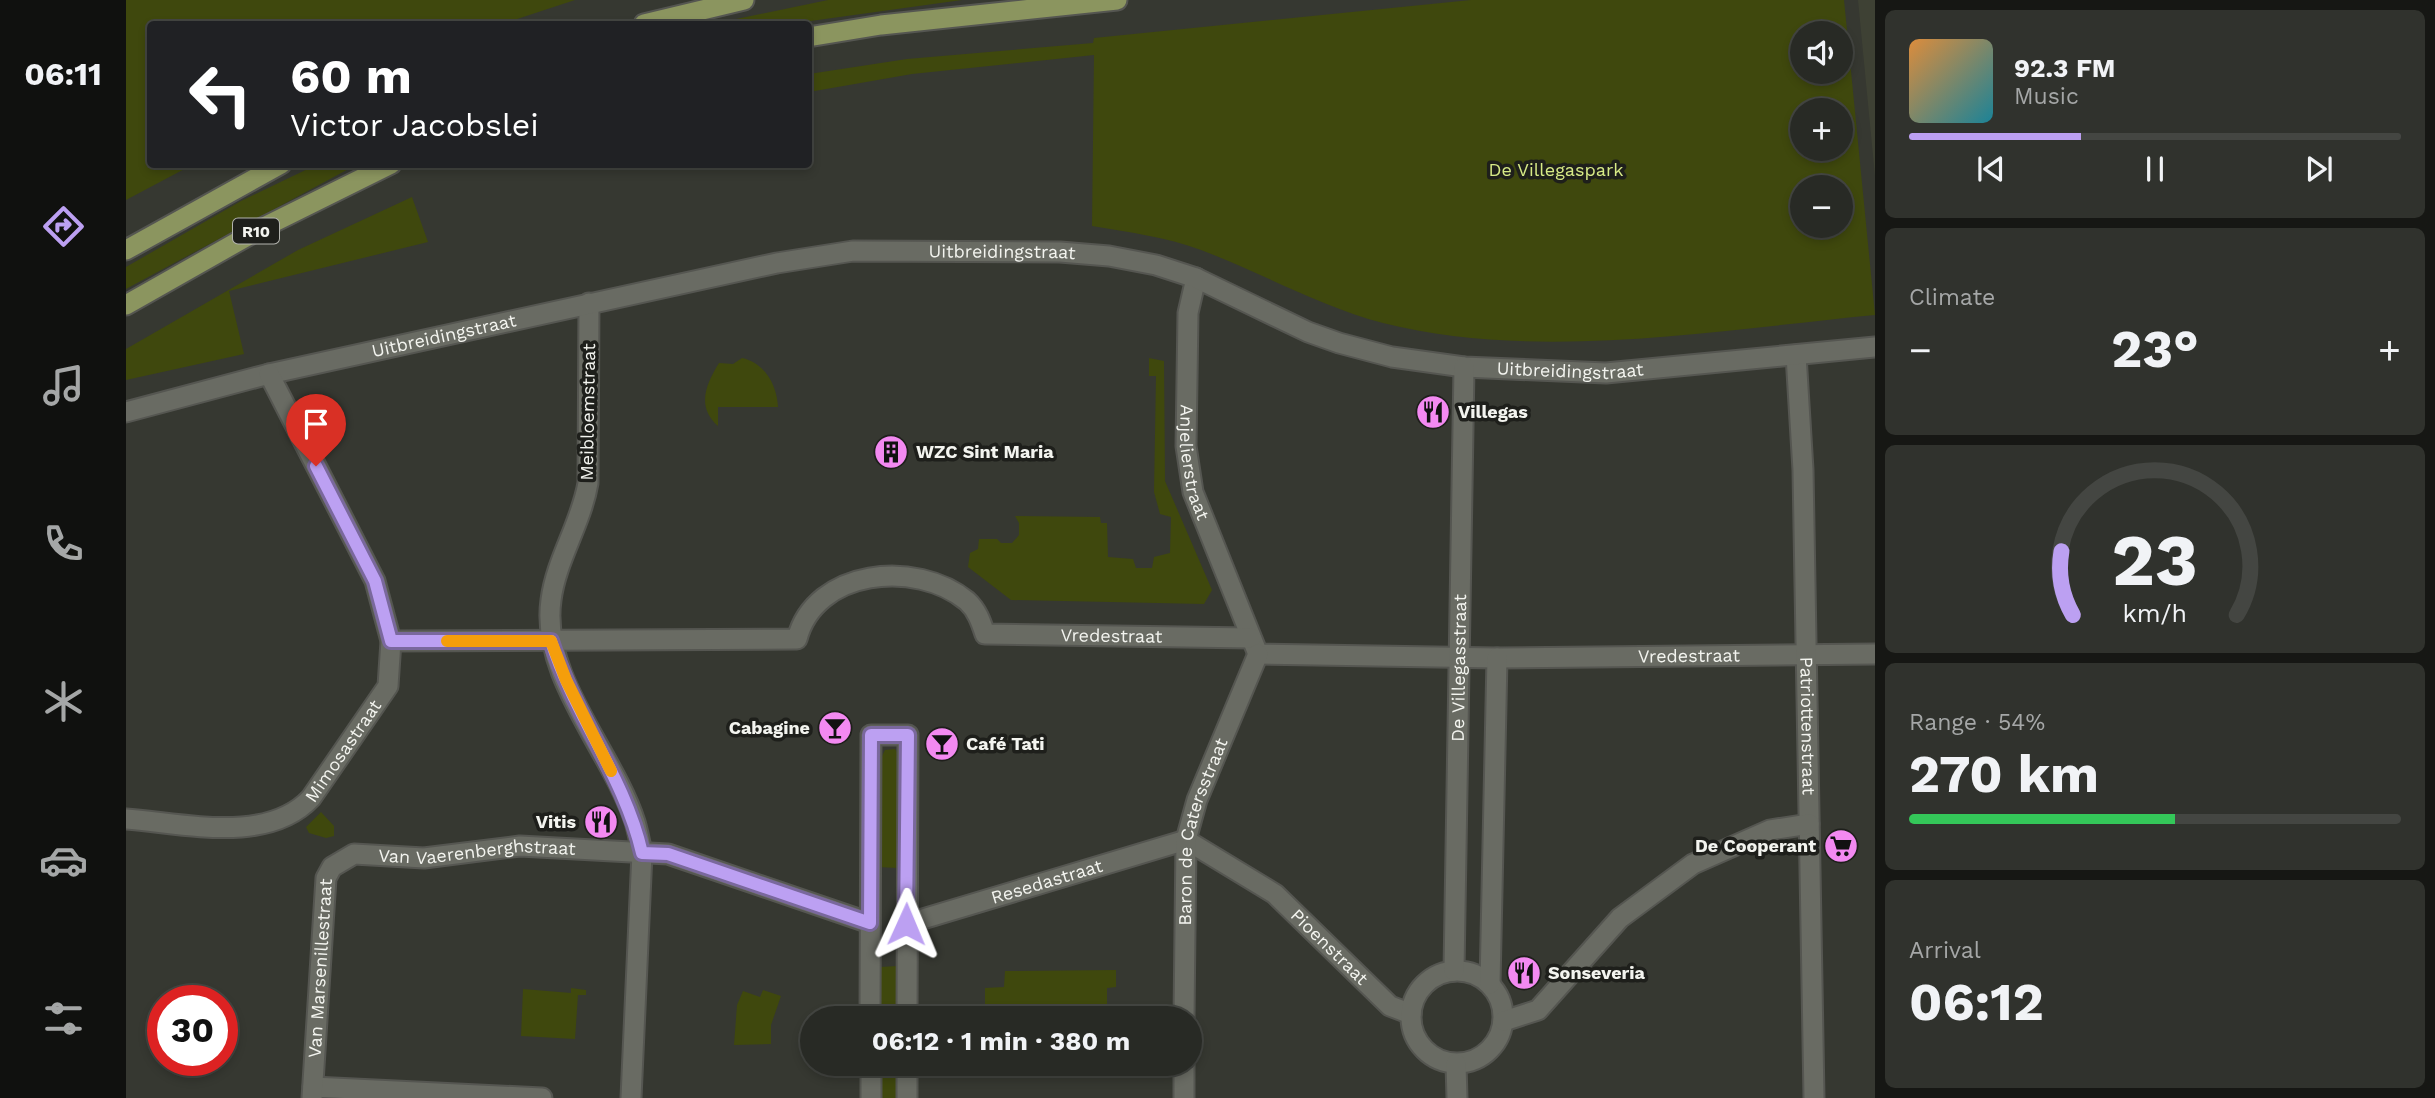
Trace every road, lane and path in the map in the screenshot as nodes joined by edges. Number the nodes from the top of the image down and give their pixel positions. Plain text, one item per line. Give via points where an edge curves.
1 (744, 0) edge
2 (1116, 0) edge
3 (656, 21) edge
4 (812, 36) edge
5 (274, 168) edge
6 (383, 168) edge
7 (126, 250) edge
8 (1196, 278) junction
9 (589, 303) junction
10 (126, 305) edge
11 (1875, 347) edge
12 (1796, 355) junction
13 (1464, 367) junction
14 (269, 374) junction
15 (126, 412) edge
16 (391, 641) junction
17 (551, 641) junction
18 (1254, 646) junction
19 (1875, 654) edge
20 (1805, 655) junction
21 (1462, 657) junction
22 (1497, 658) junction
23 (126, 819) edge
24 (1809, 824) junction
25 (1186, 840) junction
26 (642, 853) junction
27 (354, 854) joint
28 (870, 923) junction
29 (906, 924) junction
30 (1454, 971) junction
31 (1490, 984) junction
32 (870, 1006) edge
33 (906, 1006) edge
34 (1184, 1006) edge
35 (1411, 1014) junction
36 (1503, 1025) junction
37 (1456, 1064) junction
38 (871, 1076) edge
39 (907, 1076) edge
40 (1184, 1076) edge
41 (313, 1093) edge
42 (542, 1098) edge
43 (631, 1098) edge
44 (871, 1098) edge
45 (907, 1098) edge
46 (1184, 1098) edge
47 (1457, 1098) edge
48 (1814, 1098) edge

1 - 3 main road
2 - 4 main road
5 - 7 main road, R10
6 - 10 main road, R10 via 260,229
8 - 9 street, Uitbreidingstraat via 1109,256 1060,252 853,251
8 - 13 street, Uitbreidingstraat via 1339,343 1392,357
8 - 18 street, Anjelierstraat via 1188,313 1187,457 1193,492
9 - 14 street, Uitbreidingstraat
9 - 17 street, Meibloemstraat via 588,483 583,513 551,599
11 - 12 street, Uitbreidingstraat
12 - 13 street, Uitbreidingstraat via 1606,373
12 - 20 street, Patriottenstraat via 1803,470
13 - 21 street, De Villegasstraat
14 - 15 street, Uitbreidingstraat
14 - 16 street, Mimosastraat via 375,581
16 - 17 street, Vredestraat
16 - 23 street, Mimosastraat via 388,686 311,798 292,812 248,827
17 - 18 street, Vredestraat via 797,639 802,621 827,594 866,578 888,577 949,589 969,603 985,634
17 - 26 street via 635,821
18 - 21 street, Vredestraat
18 - 25 street, Baron de Catersstraat
19 - 20 street, Vredestraat
20 - 22 street, Vredestraat
20 - 24 street, Patriottenstraat
21 - 22 street, Vredestraat
21 - 30 street, De Villegasstraat
22 - 31 street, De Villegasstraat
24 - 36 street via 1770,830 1693,864 1620,918 1538,1010
24 - 48 street, Patriottenstraat
25 - 29 street, Resedastraat
25 - 34 street, Baron de Catersstraat
25 - 35 street, Pioenstraat via 1275,894 1391,1006
26 - 27 street, Van Vaerenberghstraat via 520,846 424,858
26 - 28 street, Van Vaerenberghstraat via 668,854
26 - 43 street
27 - 41 street, Van Marsenillestraat via 340,861 326,878
28 - 29 street via 871,735 908,735
28 - 32 street
29 - 33 street
30 - 31 street
30 - 35 street via 1441,972 1430,980 1420,990
31 - 36 street, De Villegasstraat via 1501,1001
35 - 37 street via 1423,1049
36 - 37 street via 1485,1054
37 - 47 street
38 - 44 street
39 - 45 street
40 - 46 street
41 - 42 street

